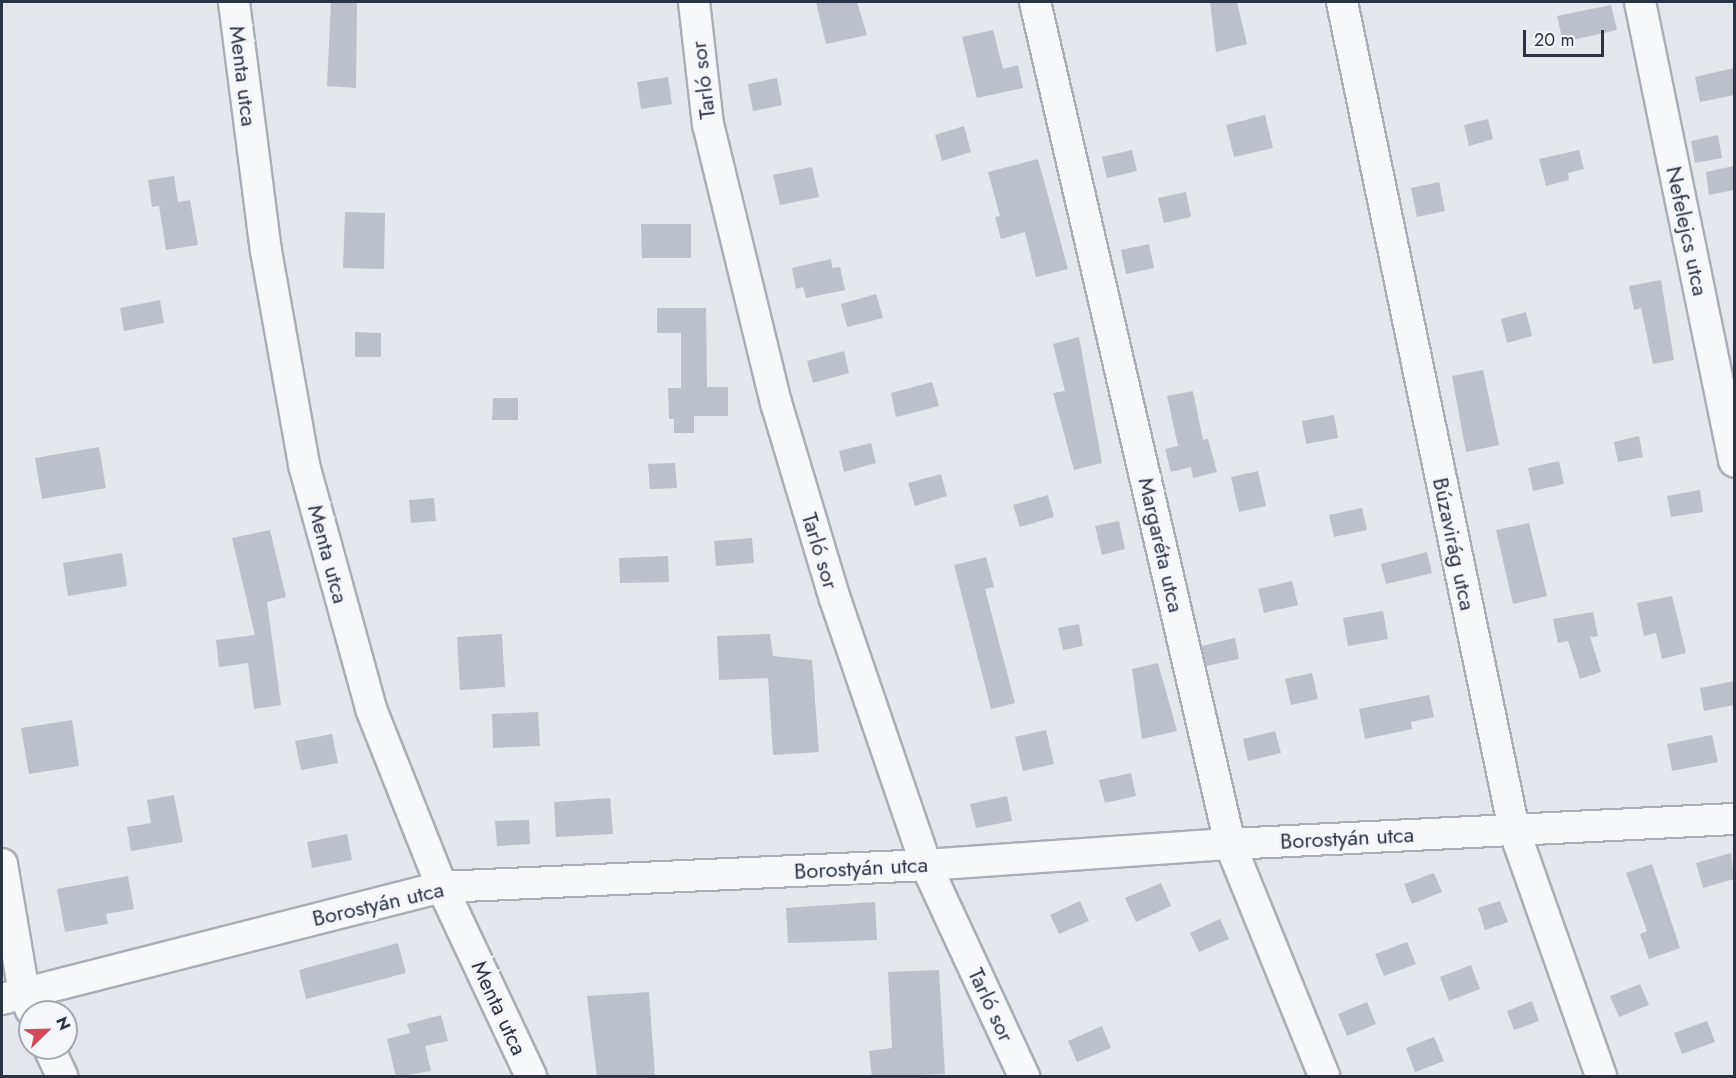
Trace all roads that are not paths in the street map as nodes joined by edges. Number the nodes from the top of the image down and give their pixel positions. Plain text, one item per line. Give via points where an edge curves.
1 (234, 2) edge
2 (694, 2) edge
3 (1035, 2) edge
4 (1342, 2) edge
5 (1640, 2) edge
6 (1734, 461) edge
7 (1734, 819) edge
8 (1514, 830) junction
9 (1230, 844) junction
10 (2, 864) edge
11 (926, 865) junction
12 (442, 887) junction
13 (19, 1000) edge
14 (23, 1000) edge
15 (54, 1060) edge
16 (62, 1077) edge
17 (531, 1077) edge
18 (1023, 1077) edge
19 (1324, 1077) edge
20 (1601, 1077) edge

1 - 12 street, Menta utca via 266,251 304,465 371,709
2 - 11 street, Tarló sor via 708,124 777,406 835,599
3 - 9 street, Margaréta utca
4 - 8 street, Búzavirág utca
5 - 6 street, Nefelejcs utca
7 - 8 street, Borostyán utca
8 - 9 street, Borostyán utca
8 - 20 street, Búzavirág utca
9 - 11 street, Borostyán utca
9 - 19 street, Margaréta utca
10 - 13 street
11 - 12 street, Borostyán utca
11 - 18 street, Tarló sor
12 - 14 street, Borostyán utca
12 - 17 street, Menta utca
15 - 16 street

